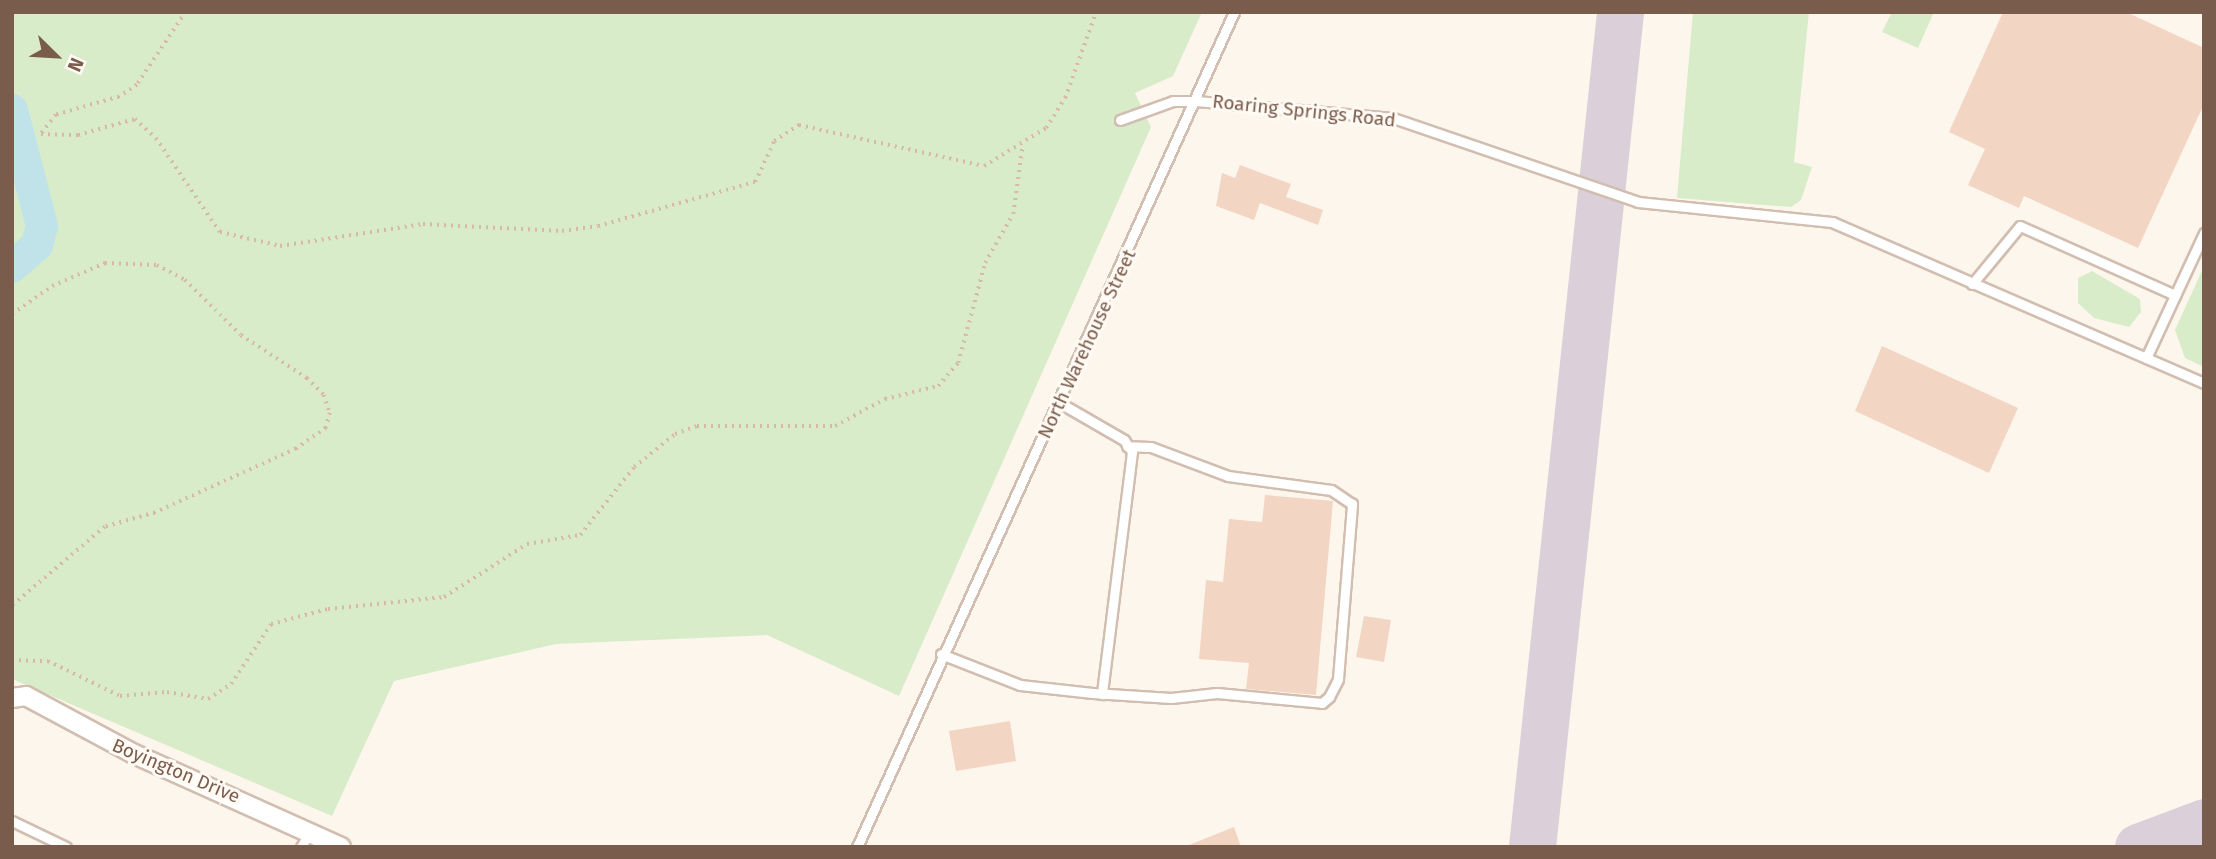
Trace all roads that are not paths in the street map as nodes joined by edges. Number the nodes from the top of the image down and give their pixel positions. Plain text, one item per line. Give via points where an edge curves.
1 (1234, 12) edge
2 (1196, 101) junction
3 (1120, 120) dead end
4 (2204, 233) edge
5 (1972, 284) junction
6 (2175, 295) junction
7 (2146, 358) junction
8 (2204, 383) edge
9 (1059, 403) junction
10 (1128, 446) junction
11 (941, 654) junction
12 (1102, 694) junction
13 (12, 698) edge
14 (12, 821) edge
15 (306, 839) edge
16 (66, 847) edge
17 (341, 847) edge
18 (857, 847) edge

1 - 2 lane, North Warehouse Street
2 - 3 lane, Roaring Springs Road via 1173,101
2 - 5 lane, Roaring Springs Road via 1393,118 1638,202 1832,222
2 - 9 lane, North Warehouse Street
4 - 6 lane
5 - 6 lane via 2020,226
5 - 7 lane, Roaring Springs Road
6 - 7 lane
7 - 8 lane, Roaring Springs Road
9 - 10 lane
9 - 11 lane, North Warehouse Street
10 - 12 lane
10 - 12 lane via 1151,447 1202,470 1344,496 1352,504 1338,679 1322,703 1217,693 1171,698
11 - 12 lane via 1020,684
11 - 18 lane, North Warehouse Street
13 - 15 street, Boyington Drive via 26,696
14 - 16 lane
15 - 17 street, Boyington Drive

